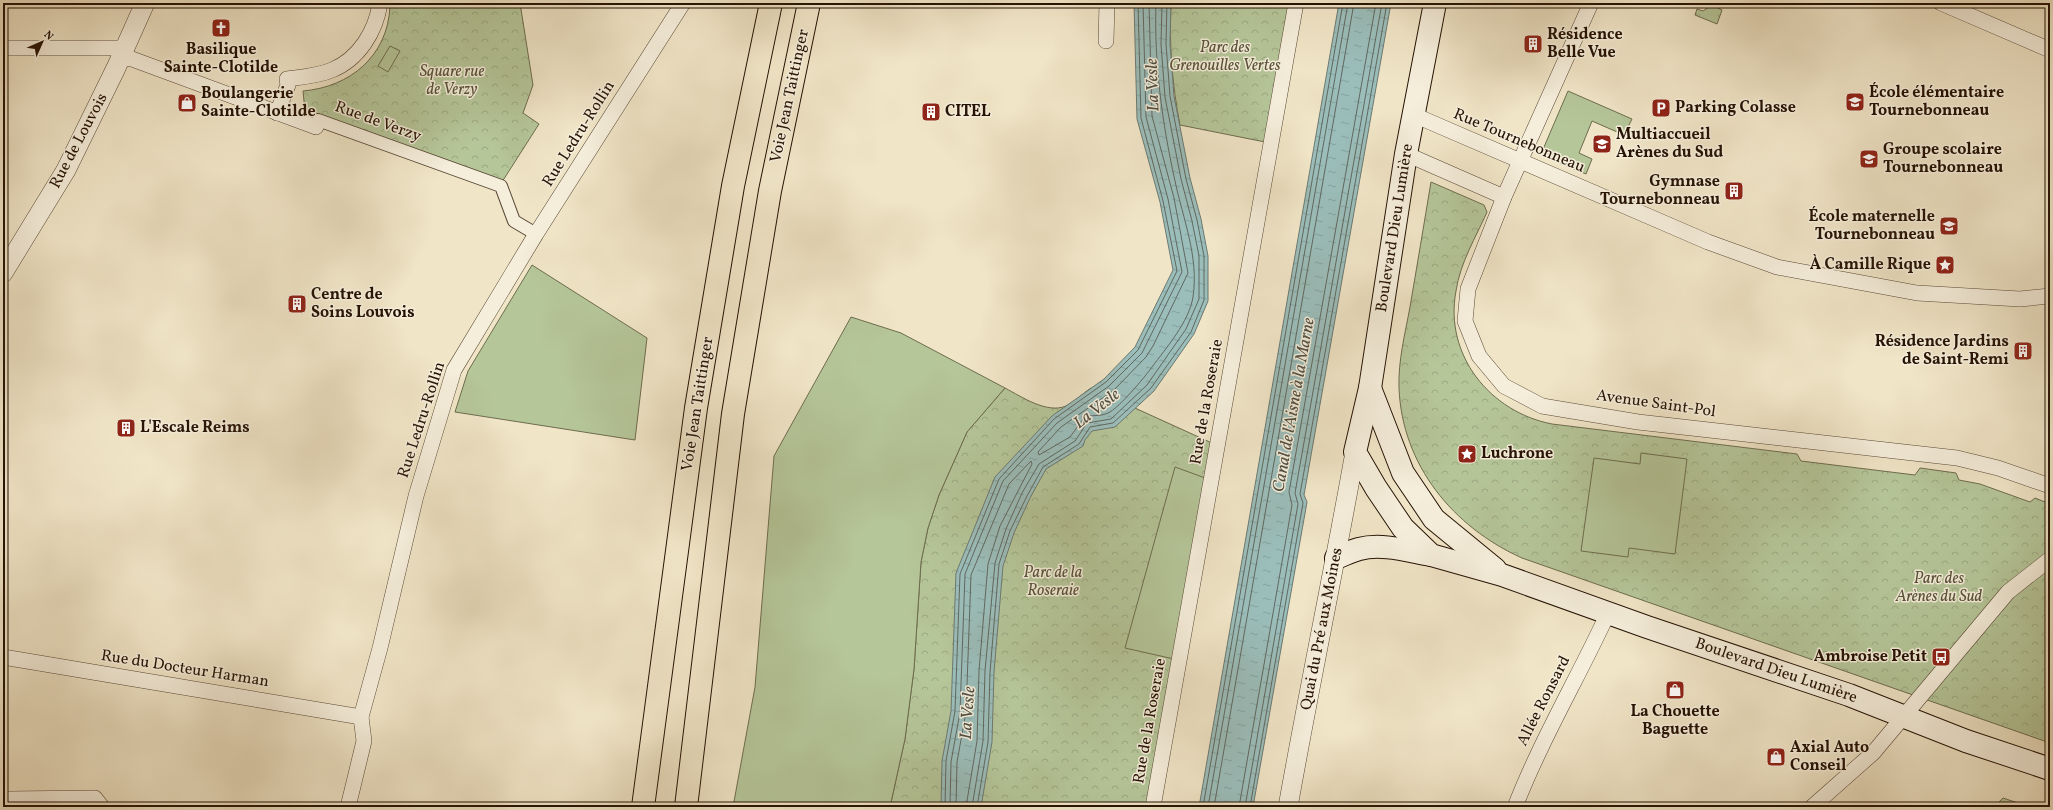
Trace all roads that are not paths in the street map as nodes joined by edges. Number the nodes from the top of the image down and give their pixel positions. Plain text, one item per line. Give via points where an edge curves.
1 (145, 3) edge
2 (380, 3) edge
3 (683, 3) edge
4 (771, 3) edge
5 (809, 3) edge
6 (1107, 3) edge
7 (1296, 3) edge
8 (1435, 3) edge
9 (1591, 3) edge
10 (1941, 3) edge
11 (1106, 41) dead end
12 (3, 48) edge
13 (2050, 50) edge
14 (122, 53) junction
15 (277, 113) junction
16 (1414, 115) junction
17 (316, 127) joint
18 (1406, 154) junction
19 (1521, 161) junction
20 (1504, 197) junction
21 (536, 234) junction
22 (4, 269) edge
23 (2050, 296) edge
24 (1370, 388) junction
25 (1355, 452) junction
26 (2050, 486) edge
27 (1431, 555) junction
28 (1336, 558) junction
29 (2050, 559) edge
30 (1502, 575) junction
31 (1608, 613) junction
32 (3, 657) edge
33 (1904, 716) junction
34 (361, 717) junction
35 (2050, 769) edge
36 (3, 806) edge
37 (102, 807) edge
38 (348, 807) edge
39 (644, 807) edge
40 (686, 807) edge
41 (1153, 807) edge
42 (1288, 807) edge
43 (1515, 807) edge
44 (1812, 807) edge

1 - 14 street, Rue de Louvois
2 - 15 street via 373,28 365,43 333,70 287,79 288,85
3 - 21 street, Rue Ledru-Rollin
4 - 39 highway, Voie Jean Taittinger via 733,186 696,408
5 - 40 highway, Voie Jean Taittinger via 770,191 733,414
6 - 11 street
7 - 41 street, Rue de la Roseraie
8 - 16 main road, Boulevard Dieu Lumière
9 - 19 street, Avenue Saint-Pol
10 - 13 street
12 - 14 street, Rue de Verzy
14 - 15 street, Rue de Verzy
14 - 22 street, Rue de Louvois via 66,170
15 - 17 street, Rue de Verzy
16 - 18 main road, Boulevard Dieu Lumière
16 - 19 street, Rue Tournebonneau
17 - 21 street, Rue de Verzy via 318,120 501,186 514,221
18 - 20 street
18 - 24 main road, Boulevard Dieu Lumière
19 - 20 street, Avenue Saint-Pol
19 - 23 street, Rue Tournebonneau via 1708,242 1777,267 1917,293 2020,299
20 - 26 street, Avenue Saint-Pol via 1468,289 1465,321 1478,356 1504,386 1542,406 1638,422 1957,458 1998,468
21 - 34 street, Rue Ledru-Rollin via 454,370 416,496
24 - 25 main road, Boulevard Dieu Lumière
24 - 30 main road via 1403,473 1434,519
25 - 27 main road via 1403,528
25 - 28 street, Quai du Pré aux Moines
27 - 28 main road, Boulevard Dieu Lumière via 1387,547 1371,547
27 - 30 main road, Boulevard Dieu Lumière
28 - 42 street, Quai du Pré aux Moines via 1310,681
29 - 33 street via 2008,592
30 - 31 main road, Boulevard Dieu Lumière
31 - 33 main road, Boulevard Dieu Lumière
31 - 43 street, Allée Ronsard via 1531,766
32 - 34 street, Rue du Docteur Harman
33 - 35 main road, Boulevard Dieu Lumière via 1966,741
33 - 44 street via 1873,753
34 - 38 street, Rue Ledru-Rollin via 364,741
36 - 37 street via 8,800 95,798

